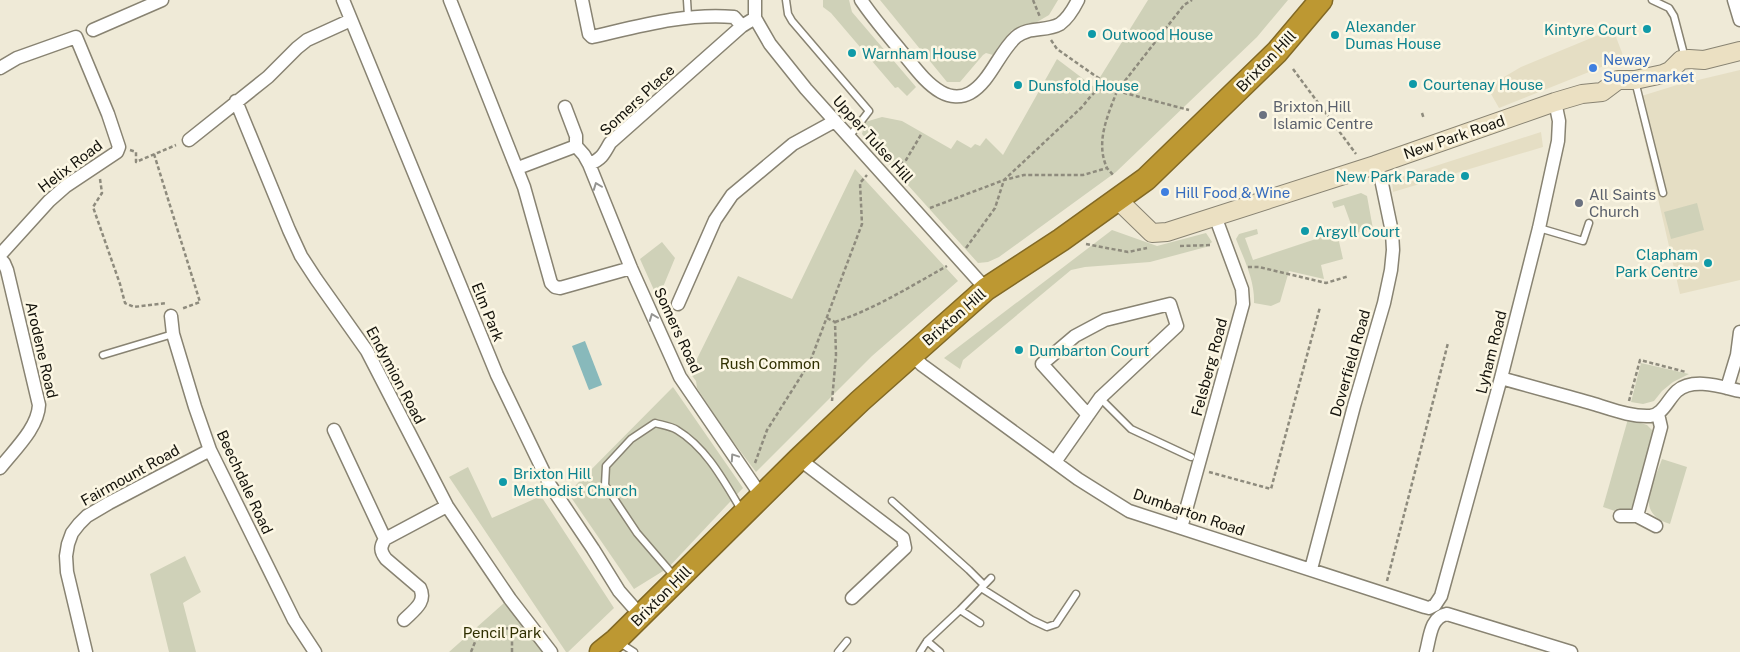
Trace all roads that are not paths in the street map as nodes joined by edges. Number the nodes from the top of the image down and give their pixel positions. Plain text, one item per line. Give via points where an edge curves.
1 (162, 0) edge
2 (343, 0) edge
3 (450, 0) edge
4 (582, 0) edge
5 (687, 0) edge
6 (754, 0) edge
7 (786, 0) edge
8 (861, 0) edge
9 (1078, 0) edge
10 (1321, 0) edge
11 (1652, 0) edge
12 (1734, 0) edge
13 (688, 16) junction
14 (755, 18) junction
15 (351, 20) junction
16 (1740, 20) edge
17 (742, 26) junction
18 (93, 30) dead end
19 (1740, 51) edge
20 (1685, 59) junction
21 (0, 68) edge
22 (1635, 80) junction
23 (236, 101) junction
24 (1555, 102) junction
25 (565, 107) dead end
26 (835, 121) junction
27 (849, 137) junction
28 (189, 140) road end
29 (576, 146) junction
30 (1374, 163) junction
31 (589, 164) junction
32 (518, 168) junction
33 (1663, 193) dead end
34 (1118, 200) junction
35 (1215, 216) junction
36 (1589, 223) dead end
37 (1539, 228) junction
38 (0, 255) edge
39 (0, 259) edge
40 (631, 268) junction
41 (986, 289) junction
42 (678, 304) dead end
43 (176, 313) road end
44 (1740, 332) edge
45 (173, 334) junction
46 (104, 355) dead end
47 (912, 355) junction
48 (1501, 378) junction
49 (1727, 388) junction
50 (1740, 392) edge
51 (1100, 398) junction
52 (1658, 414) junction
53 (1088, 415) junction
54 (334, 430) dead end
55 (210, 450) junction
56 (1191, 457) dead end
57 (799, 459) junction
58 (1055, 462) junction
59 (0, 468) edge
60 (762, 497) junction
61 (892, 501) dead end
62 (447, 506) junction
63 (743, 514) junction
64 (1620, 516) dead end
65 (1638, 516) junction
66 (1656, 526) dead end
67 (1181, 528) junction
68 (385, 539) junction
69 (1311, 569) junction
70 (991, 578) dead end
71 (677, 579) junction
72 (983, 587) junction
73 (1076, 594) dead end
74 (852, 598) dead end
75 (960, 610) junction
76 (1438, 610) junction
77 (641, 616) junction
78 (404, 620) dead end
79 (980, 623) dead end
80 (846, 641) dead end
81 (927, 641) junction
82 (617, 648) edge
83 (86, 652) edge
84 (315, 652) edge
85 (551, 652) edge
86 (838, 652) edge
87 (920, 652) edge
88 (940, 652) edge
89 (1426, 652) edge
90 (1571, 652) edge

1 - 18 street
2 - 15 street, Elm Park
3 - 32 street
4 - 13 street via 592,37
5 - 13 lane
6 - 14 street, Upper Tulse Hill
7 - 27 lane via 792,21 868,111
8 - 9 street via 932,86 951,96 961,97 980,86 1011,42 1022,33 1060,24
10 - 34 highway, Brixton Hill via 1245,84 1146,178
11 - 20 lane via 1669,8 1674,16
12 - 16 street
13 - 17 street via 734,17
14 - 17 street, Somers Place
14 - 26 street, Upper Tulse Hill via 770,44
15 - 23 street via 307,40 268,77
15 - 77 street, Elm Park via 497,375 550,485 619,591
17 - 31 street, Somers Place via 610,144 604,156
19 - 20 street via 1704,60
20 - 22 street, New Park Road via 1663,74
21 - 38 street, Helix Road via 17,58 76,36 120,147 49,201
22 - 24 street, New Park Road via 1618,80 1602,92
22 - 33 lane
23 - 28 street
23 - 62 street, Endymion Road via 302,256 367,351
24 - 30 street, New Park Road
24 - 37 street, Lyham Road via 1558,141
25 - 29 street, Somers Place via 576,136
26 - 27 street, Upper Tulse Hill
26 - 42 street via 793,144 732,195 715,220
27 - 41 street, Upper Tulse Hill
29 - 31 street, Somers Place
29 - 32 street
30 - 35 street, New Park Road
30 - 69 street, Doverfield Road via 1382,179 1392,232 1391,270
40 -> 31 street, Somers Road
32 - 40 street via 551,283 555,287
34 - 35 street, New Park Road via 1152,233 1167,232
34 - 41 highway, Brixton Hill
35 - 67 street, Felsberg Road via 1242,289 1243,304
36 - 37 lane via 1584,241
37 - 48 street, Lyham Road
39 - 59 street, Arodene Road via 7,270 39,415
60 -> 40 street, Somers Road via 680,377
41 - 47 highway, Brixton Hill
43 - 45 street, Beechdale Road
44 - 49 street
45 - 46 lane
45 - 55 street, Beechdale Road
47 - 57 highway, Brixton Hill
47 - 58 street, Dumbarton Road
48 - 52 street via 1638,415
48 - 76 street, Lyham Road
49 - 50 street
49 - 52 street via 1689,385 1678,390
51 - 53 street
51 - 53 street via 1177,326 1170,304 1106,320 1075,336 1042,364
51 - 56 lane via 1131,429
52 - 65 street via 1661,427
53 - 58 street
54 - 68 street
55 - 83 street, Fairmount Road via 109,503 88,516 72,533 66,556 67,572
55 - 84 street, Beechdale Road via 294,620
57 - 60 highway, Brixton Hill
57 - 74 street via 903,538 905,548
58 - 67 street, Dumbarton Road via 1129,510
60 - 63 highway, Brixton Hill
61 - 72 lane via 969,570
62 - 68 street
62 - 85 street, Endymion Road via 510,599
63 - 71 highway, Brixton Hill
63 - 71 lane via 697,444 676,429 655,423 631,439 606,466 605,485 637,533
64 - 65 street
65 - 66 street
67 - 69 street, Dumbarton Road
68 - 78 street via 382,553 424,594 422,601
69 - 76 street, Dumbarton Road
70 - 72 lane
71 - 77 highway, Brixton Hill
72 - 73 lane via 1032,620 1047,626 1056,624
72 - 75 lane
75 - 79 lane
75 - 81 lane
76 - 89 street, Lyham Road
76 - 90 street, Dumbarton Road
77 - 82 highway, Brixton Hill
80 - 86 lane
81 - 87 lane
81 - 88 lane

